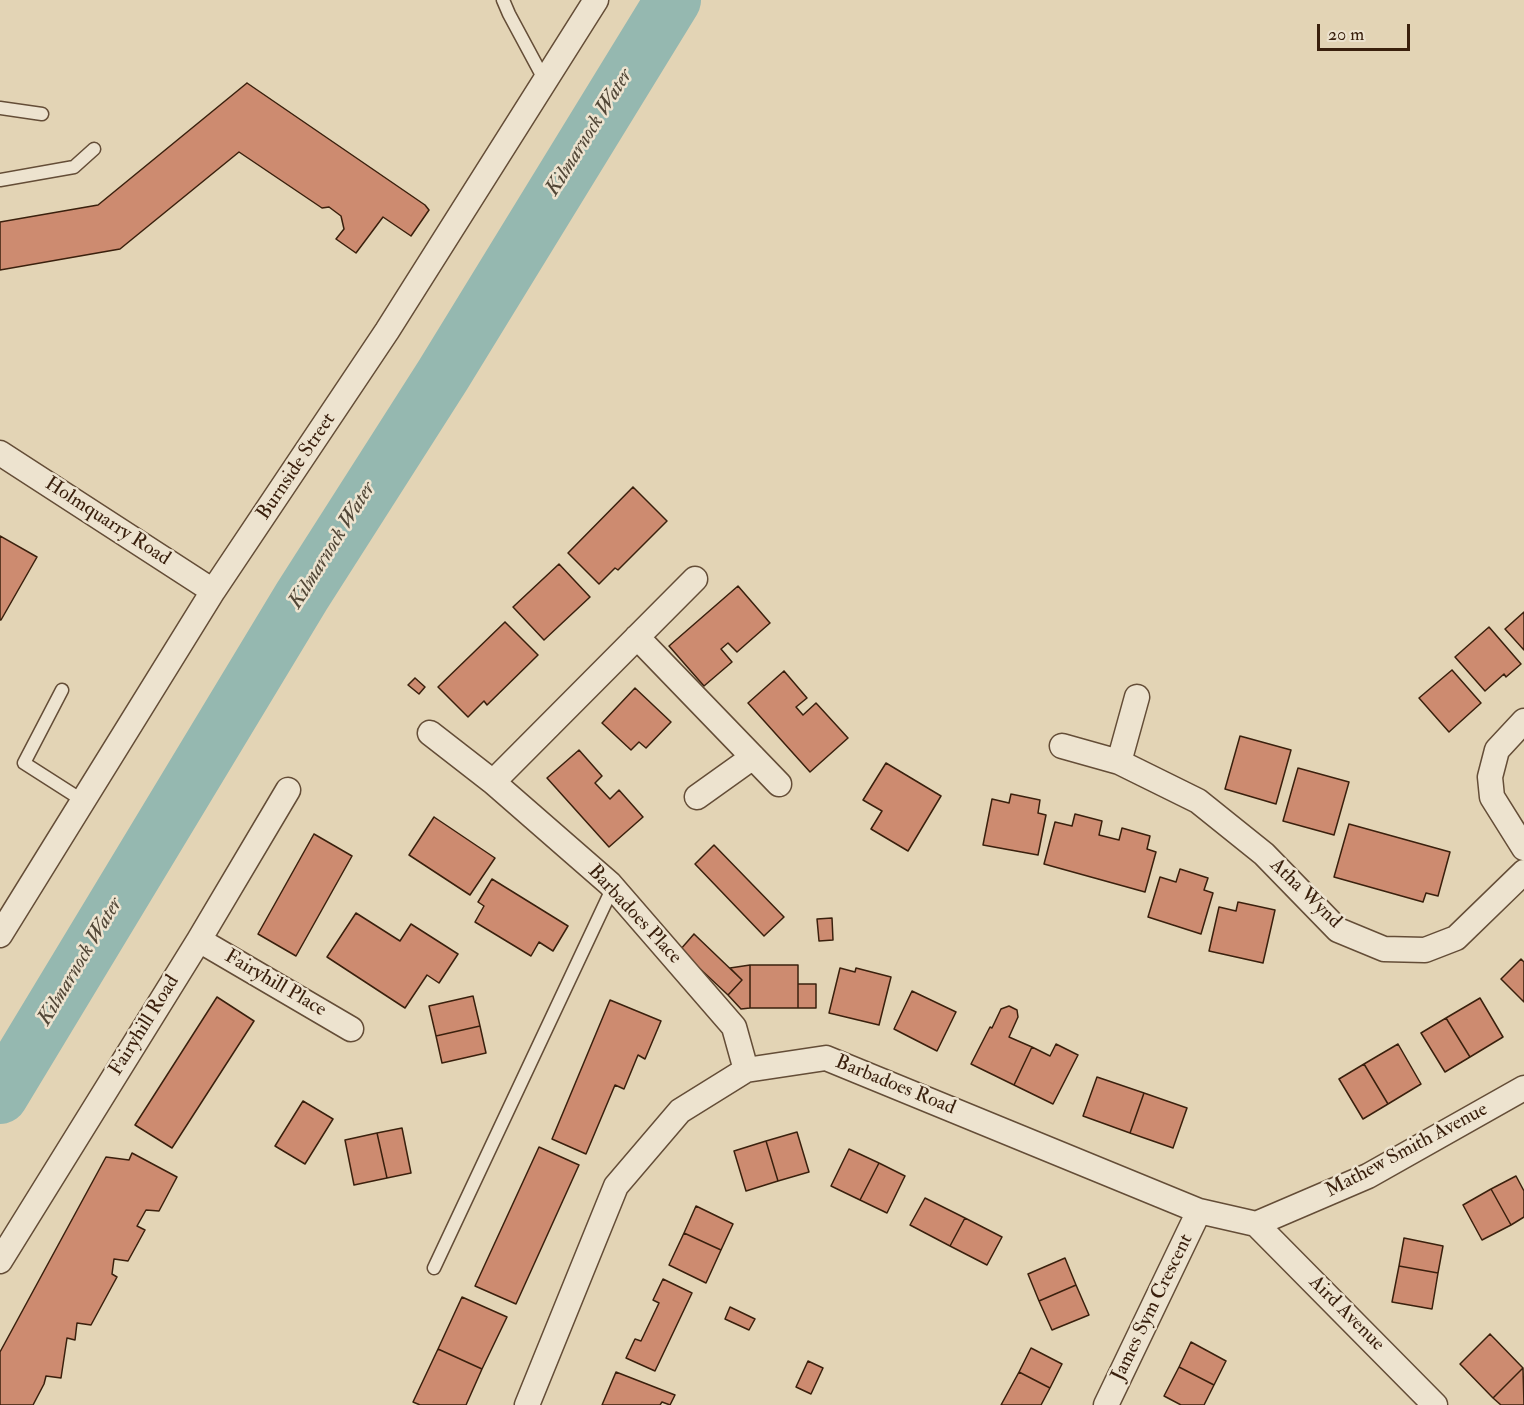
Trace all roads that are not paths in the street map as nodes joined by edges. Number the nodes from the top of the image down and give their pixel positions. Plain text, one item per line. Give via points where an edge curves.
1 (503, 0) edge
2 (596, 0) edge
3 (545, 81) junction
4 (0, 108) edge
5 (42, 114) dead end
6 (94, 149) dead end
7 (0, 180) edge
8 (0, 453) edge
9 (694, 579) dead end
10 (213, 591) junction
11 (637, 637) junction
12 (62, 690) dead end
13 (1137, 697) dead end
14 (1524, 720) edge
15 (430, 733) dead end
16 (1062, 746) dead end
17 (753, 757) junction
18 (1119, 762) junction
19 (493, 782) junction
20 (779, 784) dead end
21 (288, 790) dead end
22 (697, 797) dead end
23 (85, 801) junction
24 (1524, 848) edge
25 (1524, 872) edge
26 (613, 887) junction
27 (0, 935) edge
28 (199, 940) junction
29 (351, 1029) dead end
30 (746, 1070) junction
31 (1524, 1088) edge
32 (1199, 1211) junction
33 (1256, 1224) junction
34 (0, 1261) edge
35 (434, 1268) dead end
36 (527, 1405) edge
37 (1106, 1405) edge
38 (1435, 1405) edge

1 - 3 lane
2 - 3 street, Burnside Street
3 - 10 street, Burnside Street via 387,331
4 - 5 lane
6 - 7 lane via 74,167
8 - 10 street, Holmquarry Road
9 - 11 street
10 - 23 street, Burnside Street
11 - 17 street
11 - 19 street
12 - 23 lane via 24,763
13 - 18 street
14 - 24 street via 1497,750 1490,777 1492,797
15 - 19 street, Barbadoes Place
16 - 18 street, Atha Wynd
17 - 20 street
17 - 22 street
18 - 25 street, Atha Wynd via 1198,801 1264,854 1338,930 1384,949 1425,950 1456,938
19 - 26 street, Barbadoes Place
21 - 28 street, Fairyhill Road
23 - 27 street, Burnside Street
26 - 30 street, Barbadoes Place via 734,1027
26 - 35 lane
28 - 29 street, Fairyhill Place
28 - 34 street, Fairyhill Road
30 - 32 street, Barbadoes Road via 826,1058
30 - 36 street, Barbadoes Road via 680,1111 616,1186
31 - 33 street, Mathew Smith Avenue via 1368,1176
32 - 33 street, Barbadoes Road
32 - 37 street, James Sym Crescent
33 - 38 street, Aird Avenue

